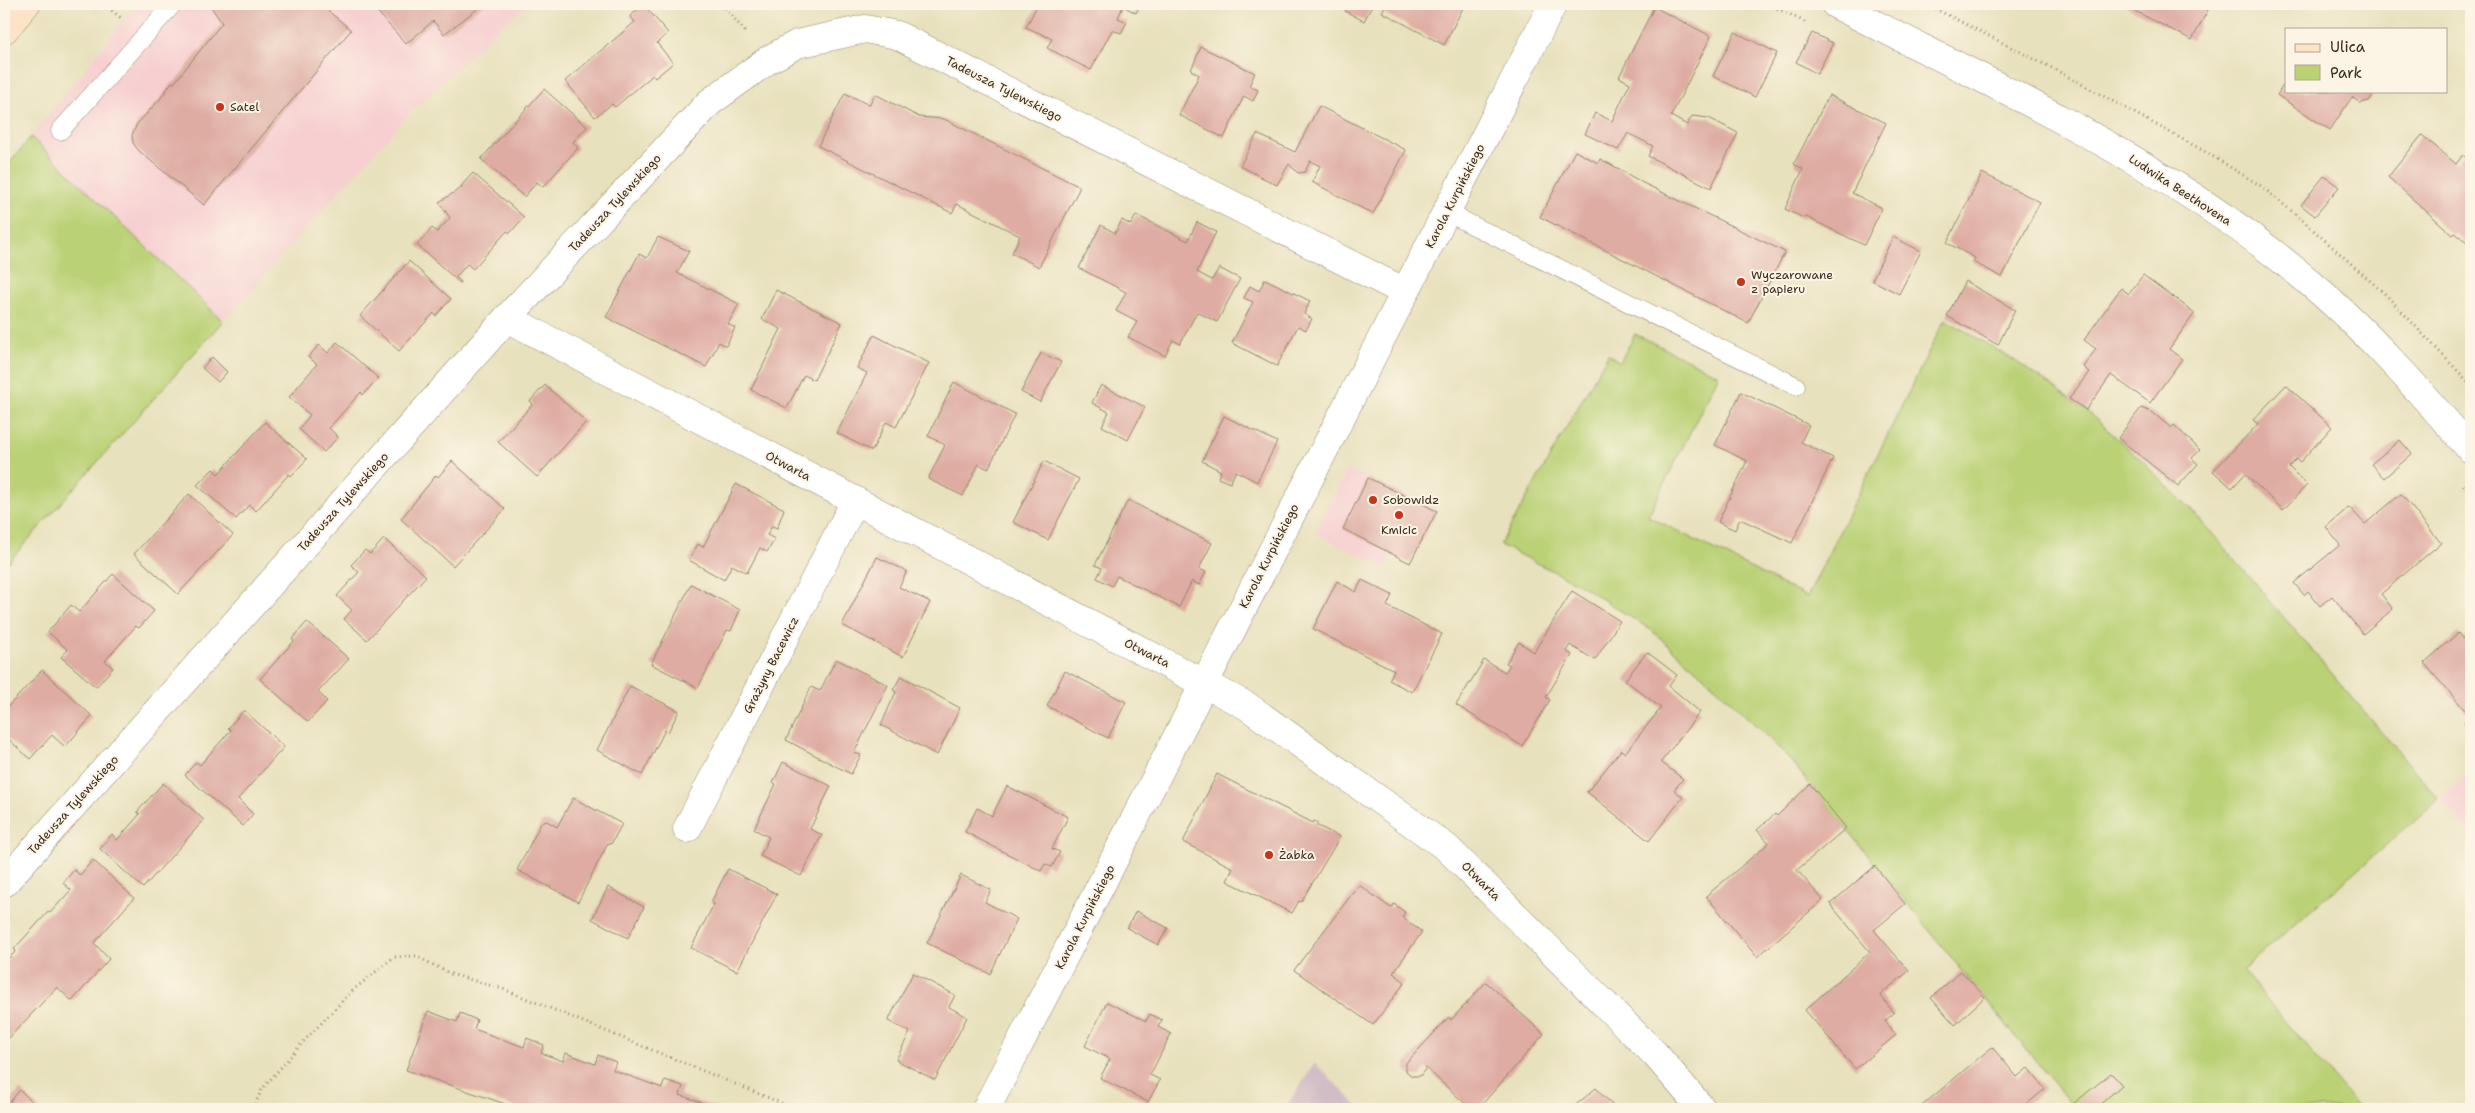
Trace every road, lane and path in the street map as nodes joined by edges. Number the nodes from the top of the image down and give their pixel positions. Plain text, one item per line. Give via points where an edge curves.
1 (26, 4) edge
2 (104, 4) edge
3 (173, 4) edge
4 (722, 4) edge
5 (1553, 4) edge
6 (1768, 4) edge
7 (1836, 4) edge
8 (119, 16) dead end
9 (739, 25) dead end
10 (1811, 25) dead end
11 (4, 30) edge
12 (60, 131) dead end
13 (1446, 212) junction
14 (1405, 292) junction
15 (507, 318) junction
16 (1796, 386) dead end
17 (2471, 450) edge
18 (2458, 479) dead end
19 (2471, 494) edge
20 (855, 501) junction
21 (1204, 682) junction
22 (687, 828) dead end
23 (4, 884) edge
24 (253, 1109) edge
25 (796, 1109) edge
26 (986, 1109) edge
27 (1702, 1109) edge

1 - 11 main road
2 - 8 path
3 - 12 lane
4 - 9 path
5 - 13 street, Karola Kurpińskiego
6 - 10 path
7 - 17 street, Ludwika Beethovena via 2099,140 2188,192 2316,288 2361,329
13 - 14 street, Karola Kurpińskiego
13 - 16 lane
14 - 15 street, Tadeusza Tylewskiego via 897,35 865,29 797,44 768,60 710,102
14 - 21 street, Karola Kurpińskiego
15 - 20 street, Otwarta
15 - 23 street, Tadeusza Tylewskiego
18 - 19 path
20 - 21 street, Otwarta
20 - 22 street, Grażyny Bacewicz
21 - 26 street, Karola Kurpińskiego
21 - 27 street, Otwarta via 1247,706 1447,848 1655,1054
24 - 25 path via 262,1089 352,991 394,956 416,956 451,974 503,989

